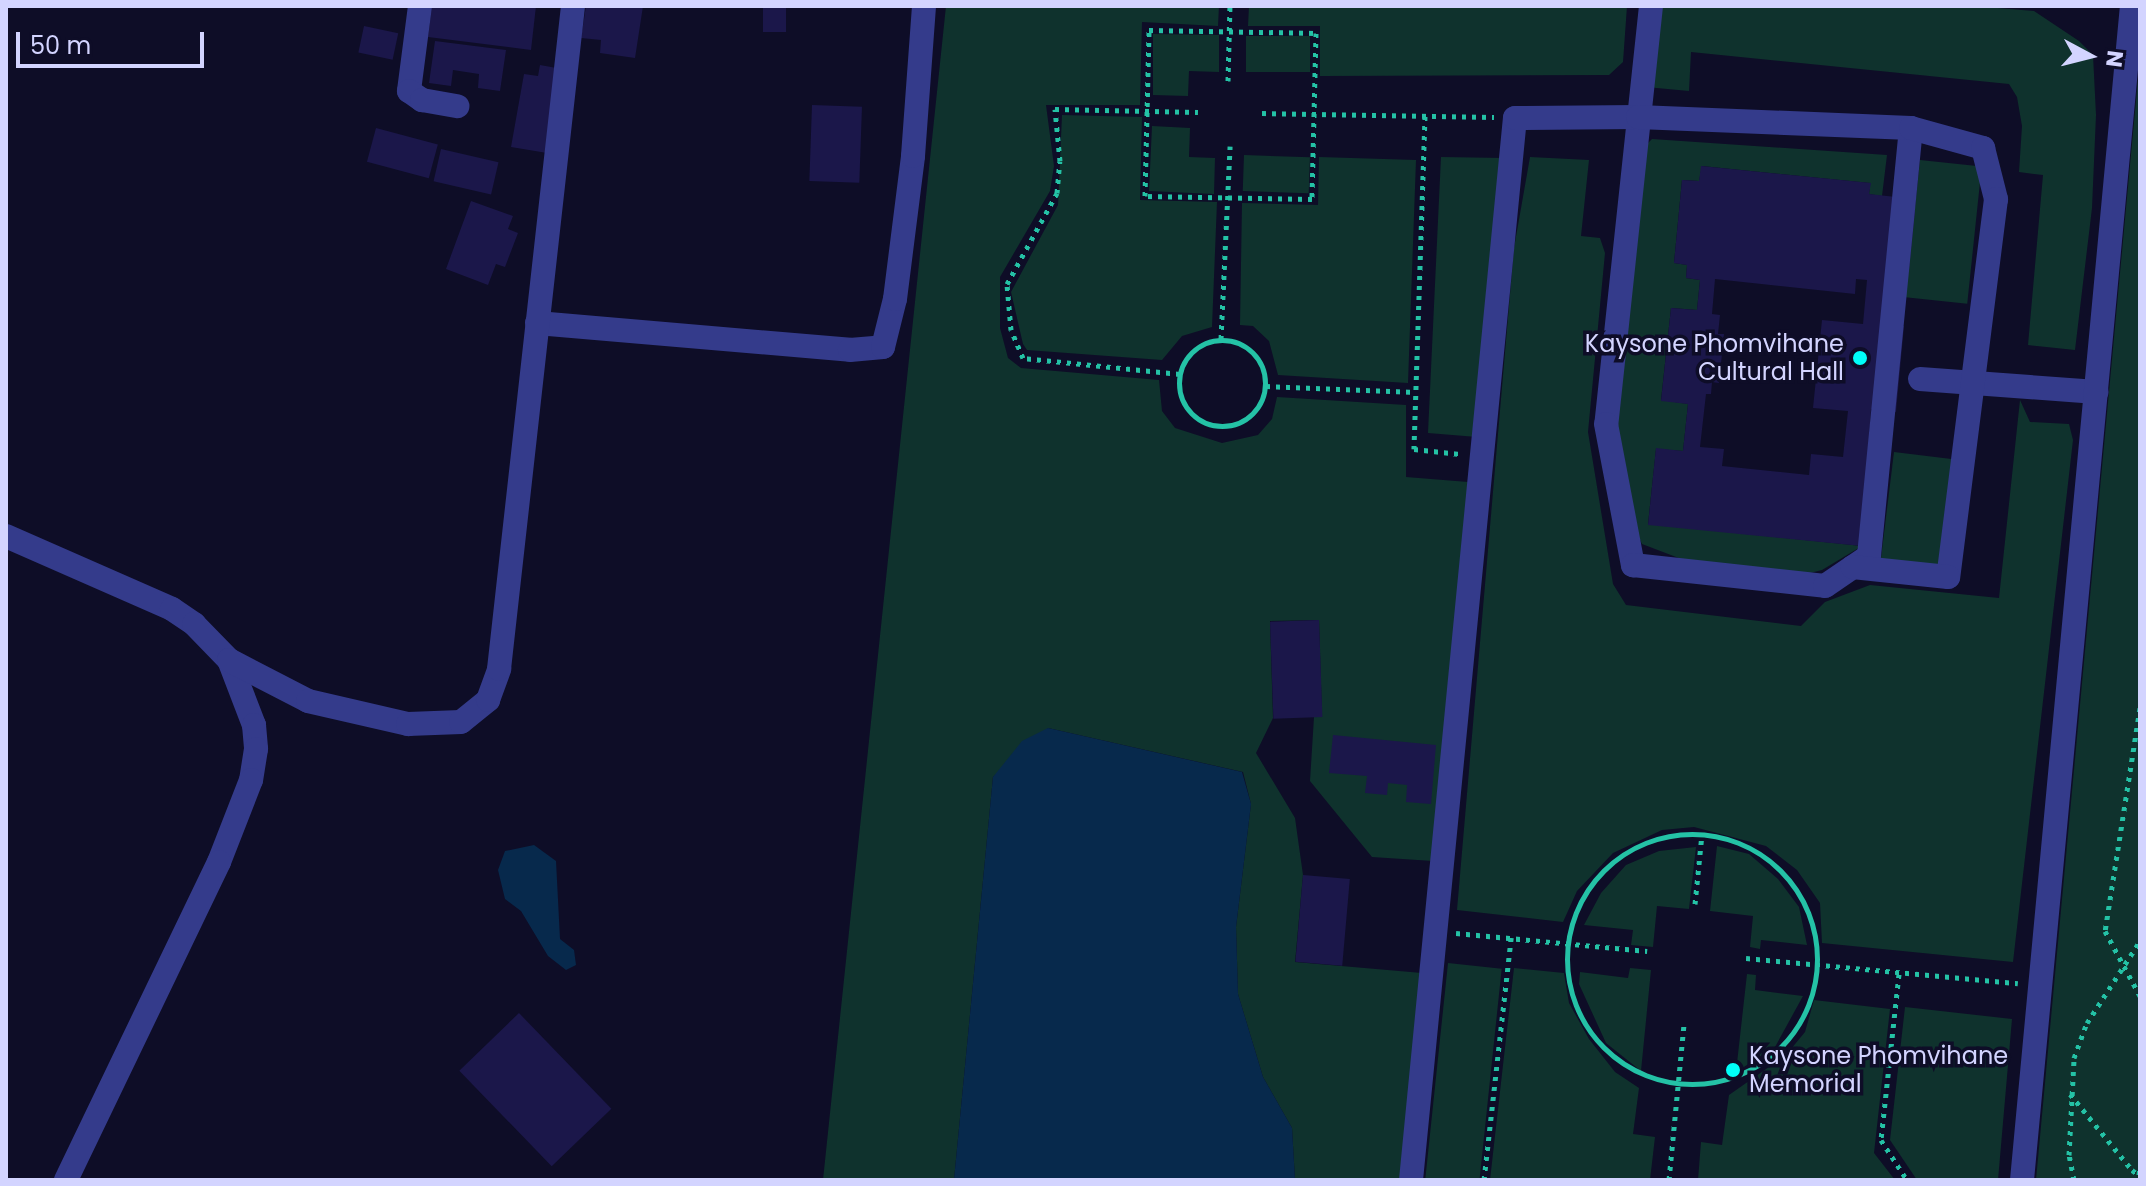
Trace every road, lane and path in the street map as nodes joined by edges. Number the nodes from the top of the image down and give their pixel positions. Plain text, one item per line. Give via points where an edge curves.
1 (420, 6) edge
2 (573, 6) edge
3 (924, 6) edge
4 (1230, 6) edge
5 (1651, 6) edge
6 (2132, 6) edge
7 (1230, 31) junction
8 (1228, 81) dead end
9 (457, 106) dead end
10 (1147, 111) junction
11 (1198, 112) dead end
12 (1262, 113) dead end
13 (1314, 113) junction
14 (1425, 116) junction
15 (1638, 117) junction
16 (1515, 118) junction
17 (1911, 128) junction
18 (1230, 146) dead end
19 (1228, 197) junction
20 (537, 323) junction
21 (1221, 339) junction
22 (1180, 374) junction
23 (1920, 379) dead end
24 (1976, 383) junction
25 (1266, 386) junction
26 (1416, 392) junction
27 (2097, 392) junction
28 (1481, 456) junction
29 (6, 536) edge
30 (1853, 567) junction
31 (229, 660) junction
32 (2140, 708) edge
33 (1702, 834) junction
34 (1695, 904) dead end
35 (1433, 931) junction
36 (1511, 938) junction
37 (2140, 941) edge
38 (1568, 943) junction
39 (1647, 951) dead end
40 (1746, 958) dead end
41 (1817, 965) junction
42 (2120, 967) junction
43 (1899, 974) junction
44 (2039, 985) junction
45 (2140, 996) edge
46 (1684, 1023) dead end
47 (1678, 1084) junction
48 (2070, 1094) junction
49 (2140, 1166) edge
50 (66, 1180) edge
51 (1411, 1180) edge
52 (1484, 1180) edge
53 (1669, 1180) edge
54 (1907, 1180) edge
55 (2022, 1180) edge
56 (2074, 1180) edge

1 - 9 street via 409,91 422,100
2 - 20 street
3 - 20 street via 911,172 895,299 883,347 850,350
4 - 7 path
5 - 15 street
6 - 27 street
7 - 8 path
7 - 10 path via 1149,30
7 - 13 path via 1316,33
10 - 11 path
10 - 19 path via 1145,196
10 - 22 path via 1055,109 1057,193 1007,284 1011,330 1023,358
12 - 13 path
13 - 14 path
13 - 19 path via 1312,199
14 - 16 path
14 - 26 path
15 - 16 street
15 - 17 street
15 - 30 street via 1606,424 1633,565 1825,586
16 - 28 street
17 - 24 street via 1972,141 1983,148 1993,171 1996,199
17 - 30 street via 1869,556
18 - 19 path
19 - 21 path
20 - 31 street via 499,669 488,700 461,722 408,724 308,701
21 - 22 path via 1194,349
21 - 25 path via 1248,348 1258,358
22 - 25 path via 1182,402 1202,422 1216,426 1230,426 1254,412
23 - 24 street
24 - 27 street via 2022,382
24 - 30 street via 1948,577
25 - 26 path
26 - 28 path via 1414,449
27 - 44 street
28 - 35 street
29 - 31 street via 172,609
31 - 50 street via 254,725 251,780 192,923
32 - 42 path via 2105,931
33 - 34 path
33 - 38 path via 1640,845 1613,862 1591,884
33 - 41 path via 1739,843 1772,862 1813,927
35 - 36 path
35 - 51 street
36 - 38 path
36 - 52 path
37 - 42 path
38 - 39 path
38 - 47 path via 1568,977 1576,1009 1593,1037 1617,1061 1646,1077
40 - 41 path
41 - 43 path
41 - 47 path via 1810,999 1795,1029 1773,1055 1734,1077
42 - 45 path
42 - 48 path via 2087,1023 2074,1058
43 - 44 path
43 - 54 path via 1881,1140
44 - 55 street
46 - 47 path
47 - 53 path
48 - 49 path via 2139,1175
48 - 56 path

